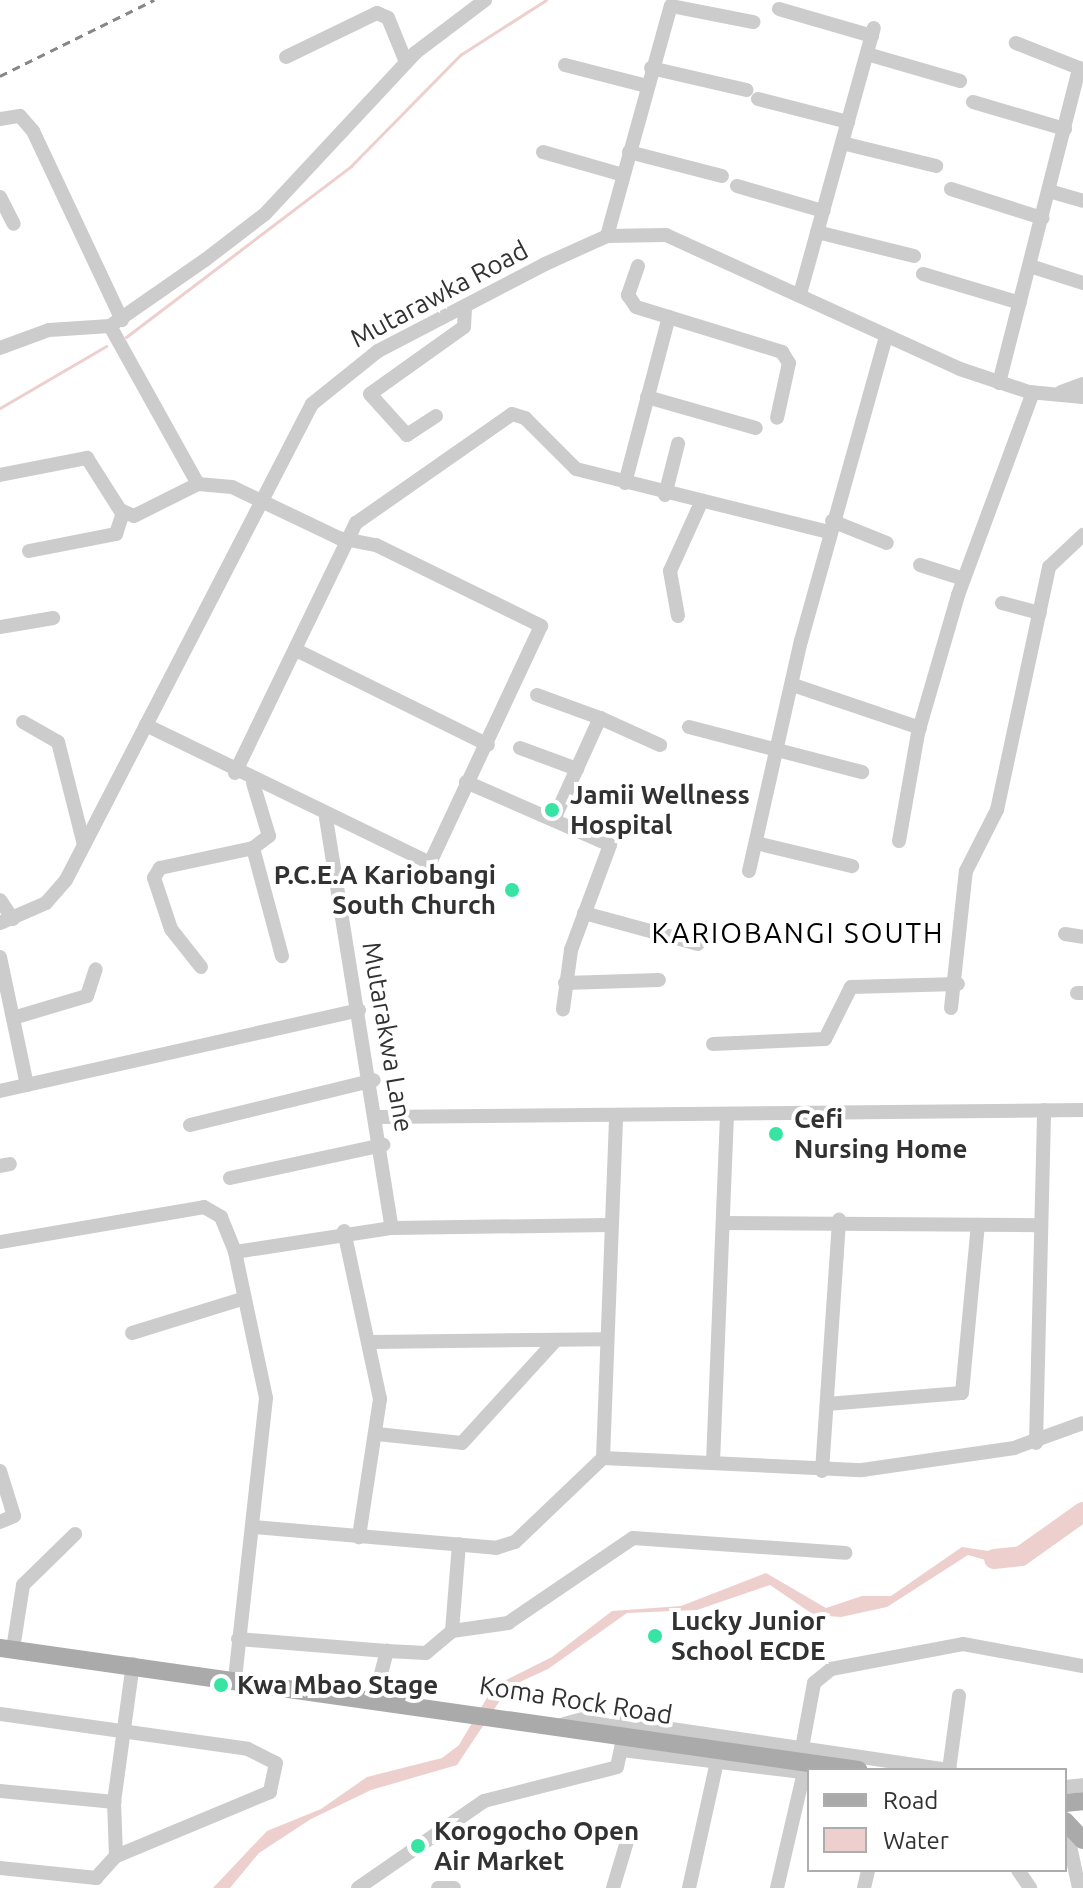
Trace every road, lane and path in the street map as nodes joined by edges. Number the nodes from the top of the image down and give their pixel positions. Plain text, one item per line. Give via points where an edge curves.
1 (485, 0) edge
2 (779, 9) dead end
3 (753, 22) dead end
4 (1016, 43) dead end
5 (867, 54) junction
6 (286, 57) dead end
7 (406, 62) junction
8 (565, 65) dead end
9 (651, 68) junction
10 (960, 81) dead end
11 (647, 86) junction
12 (973, 102) dead end
13 (0, 119) edge
14 (848, 122) junction
15 (1072, 124) edge
16 (842, 143) junction
17 (543, 152) dead end
18 (629, 152) junction
19 (936, 166) dead end
20 (623, 175) junction
21 (722, 176) dead end
22 (737, 186) dead end
23 (951, 189) dead end
24 (1049, 191) junction
25 (0, 197) edge
26 (1083, 201) edge
27 (823, 211) junction
28 (1042, 218) junction
29 (14, 224) dead end
30 (817, 232) junction
31 (607, 236) junction
32 (914, 256) dead end
33 (638, 266) dead end
34 (1030, 266) junction
35 (923, 274) dead end
36 (1083, 283) edge
37 (800, 294) junction
38 (1020, 303) junction
39 (465, 306) junction
40 (669, 317) junction
41 (116, 323) junction
42 (886, 336) junction
43 (0, 348) edge
44 (999, 383) junction
45 (1083, 384) edge
46 (1033, 392) junction
47 (1061, 392) junction
48 (647, 397) junction
49 (1083, 397) edge
50 (436, 416) dead end
51 (777, 418) dead end
52 (756, 428) dead end
53 (678, 444) dead end
54 (0, 475) edge
55 (625, 483) junction
56 (198, 484) junction
57 (665, 495) junction
58 (257, 502) junction
59 (700, 505) junction
60 (123, 513) junction
61 (830, 526) junction
62 (1083, 535) edge
63 (350, 542) junction
64 (887, 543) dead end
65 (29, 551) dead end
66 (920, 565) dead end
67 (964, 579) junction
68 (1002, 603) dead end
69 (1040, 613) junction
70 (678, 616) dead end
71 (53, 618) dead end
72 (0, 627) edge
73 (296, 650) junction
74 (793, 685) junction
75 (537, 695) dead end
76 (600, 718) junction
77 (23, 722) dead end
78 (146, 725) junction
79 (689, 727) dead end
80 (920, 728) junction
81 (488, 745) junction
82 (660, 745) dead end
83 (520, 748) dead end
84 (781, 751) junction
85 (577, 769) junction
86 (862, 772) dead end
87 (235, 773) junction
88 (466, 782) junction
89 (253, 783) junction
90 (555, 817) junction
91 (326, 818) junction
92 (899, 841) dead end
93 (756, 843) junction
94 (84, 845) junction
95 (253, 848) junction
96 (852, 866) dead end
97 (749, 871) dead end
98 (0, 900) edge
99 (584, 913) junction
100 (6, 921) edge
101 (1065, 934) dead end
102 (1083, 937) edge
103 (698, 944) dead end
104 (282, 956) dead end
105 (0, 957) edge
106 (201, 967) dead end
107 (96, 969) dead end
108 (659, 980) dead end
109 (565, 983) junction
110 (958, 984) junction
111 (951, 1008) dead end
112 (563, 1009) dead end
113 (359, 1010) junction
114 (13, 1018) junction
115 (713, 1044) dead end
116 (374, 1080) junction
117 (27, 1085) junction
118 (0, 1091) edge
119 (1044, 1110) junction
120 (1083, 1110) edge
121 (727, 1114) junction
122 (616, 1116) junction
123 (379, 1117) junction
124 (190, 1125) dead end
125 (383, 1145) junction
126 (230, 1178) dead end
127 (839, 1220) junction
128 (724, 1223) junction
129 (610, 1225) junction
130 (978, 1225) junction
131 (1039, 1225) junction
132 (392, 1228) junction
133 (344, 1231) junction
134 (0, 1242) edge
135 (235, 1252) junction
136 (245, 1298) junction
137 (132, 1333) dead end
138 (605, 1339) junction
139 (556, 1340) junction
140 (372, 1342) junction
141 (827, 1404) junction
142 (1083, 1423) edge
143 (377, 1434) junction
144 (1036, 1443) junction
145 (603, 1458) junction
146 (713, 1463) junction
147 (0, 1471) edge
148 (822, 1471) junction
149 (0, 1522) edge
150 (253, 1527) junction
151 (75, 1534) dead end
152 (359, 1537) junction
153 (459, 1544) junction
154 (845, 1553) dead end
155 (452, 1631) junction
156 (238, 1639) junction
157 (7, 1648) edge
158 (387, 1651) junction
159 (133, 1664) junction
160 (1083, 1666) edge
161 (235, 1679) junction
162 (959, 1696) dead end
163 (375, 1697) junction
164 (0, 1714) edge
165 (564, 1724) junction
166 (127, 1729) junction
167 (623, 1742) junction
168 (802, 1748) junction
169 (717, 1762) junction
170 (841, 1768) edge
171 (936, 1768) edge
172 (949, 1768) edge
173 (806, 1772) edge
174 (0, 1791) edge
175 (114, 1802) junction
176 (1067, 1825) edge
177 (1067, 1832) edge
178 (628, 1838) dead end
179 (1083, 1840) edge
180 (116, 1856) junction
181 (0, 1868) edge
182 (78, 1882) edge
183 (358, 1888) edge
184 (438, 1888) edge
185 (454, 1888) edge
186 (613, 1888) edge
187 (689, 1888) edge
188 (777, 1888) edge
189 (1079, 1888) edge

1 - 7 street
2 - 5 street via 873,32
3 - 9 street via 671,6
4 - 15 street via 1079,68
5 - 10 street
5 - 14 street
6 - 7 street via 377,13 388,18
7 - 41 street via 265,214
8 - 11 street
9 - 11 street
9 - 14 street
11 - 18 street
12 - 15 street
13 - 41 street via 20,116 33,131
14 - 16 street
15 - 24 street
16 - 19 street
16 - 27 street
17 - 20 street
18 - 20 street
18 - 21 street
20 - 31 street
22 - 27 street
23 - 28 street
24 - 26 street
24 - 28 street
25 - 29 street
27 - 30 street
28 - 34 street
30 - 32 street
30 - 37 street
31 - 37 street, Mutarawka Road via 648,232 687,240
31 - 39 street, Mutarawka Road
33 - 40 street via 629,301
34 - 36 street
34 - 38 street
35 - 38 street
37 - 42 street, Mutarawka Road
38 - 44 street
39 - 50 street via 464,327 370,394 407,435
39 - 58 street, Mutarawka Road via 378,351 325,391 297,422
40 - 48 street
40 - 51 street via 782,352 789,363
41 - 43 street via 49,330
41 - 56 street
42 - 44 street, Mutarawka Road
42 - 61 street
44 - 46 street, Mutarawka Road
45 - 47 street
46 - 47 street, Mutarawka Road
46 - 67 street
47 - 49 street, Mutarawka Road
48 - 52 street
48 - 55 street
53 - 57 street
54 - 60 street via 87,458
55 - 57 street
55 - 63 street via 567,465 525,418 512,414 356,523
56 - 58 street via 232,487
56 - 60 street via 134,516
57 - 59 street
58 - 63 street
58 - 78 street, Mutarawka Road
59 - 61 street
59 - 70 street via 670,571
60 - 65 street via 116,534
61 - 64 street
61 - 74 street
62 - 69 street via 1052,560
63 - 73 street
63 - 81 street via 376,545 541,626
66 - 67 street
67 - 80 street
68 - 69 street
69 - 110 street via 997,810 966,871
71 - 72 street
73 - 81 street
73 - 87 street
74 - 80 street
74 - 84 street
75 - 76 street
76 - 82 street
76 - 85 street
77 - 94 street via 58,742
78 - 87 street
78 - 94 street, Mutarawka Road
79 - 84 street
80 - 92 street
81 - 88 street
83 - 85 street
84 - 86 street
84 - 93 street
85 - 90 street
87 - 89 street
88 - 90 street
88 - 91 street via 430,863
89 - 91 street
89 - 95 street via 270,833
90 - 99 street via 612,850
91 - 113 street, Mutarakwa Lane
93 - 96 street
93 - 97 street
94 - 100 street, Mutarawka Road via 61,889
95 - 104 street
95 - 106 street via 156,871 168,922
98 - 100 street
99 - 103 street
99 - 109 street
101 - 102 street
105 - 114 street
107 - 114 street via 87,996
108 - 109 street
109 - 112 street
110 - 111 street
110 - 115 street via 851,987 825,1039
113 - 116 street, Mutarakwa Lane
113 - 117 street
114 - 117 street
116 - 123 street, Mutarakwa Lane
116 - 124 street
117 - 118 street
119 - 120 street
119 - 121 street
119 - 131 street
121 - 122 street
121 - 128 street
122 - 123 street
122 - 129 street
123 - 125 street, Mutarakwa Lane
125 - 126 street
125 - 132 street, Mutarakwa Lane
127 - 128 street
127 - 130 street
127 - 141 street
128 - 146 street
129 - 132 street
129 - 138 street
130 - 131 street
130 - 141 street via 962,1393
131 - 144 street
132 - 133 street
133 - 135 street
133 - 140 street
134 - 135 street via 204,1207 221,1217
135 - 136 street
136 - 137 street
136 - 150 street via 266,1398
138 - 139 street
138 - 145 street
139 - 140 street
139 - 143 street via 462,1443
140 - 143 street
141 - 148 street
142 - 144 street
143 - 152 street
144 - 148 street
145 - 146 street
145 - 153 street via 515,1542
146 - 148 street
147 - 149 street via 14,1516
150 - 152 street
150 - 156 street
151 - 157 street via 23,1585
152 - 153 street
153 - 155 street
154 - 155 street via 633,1538 508,1623
155 - 158 street via 426,1653
156 - 158 street
156 - 161 street
157 - 159 main road, Koma Rock Road
158 - 163 street
159 - 161 main road, Koma Rock Road
159 - 166 street
160 - 168 street via 963,1644 831,1669 814,1683
161 - 163 main road, Koma Rock Road
162 - 172 street
163 - 165 main road, Koma Rock Road
164 - 166 street
165 - 167 main road, Koma Rock Road
165 - 168 street via 582,1716
166 - 175 street
166 - 180 street via 262,1753 278,1777 270,1792 236,1812
167 - 169 street
167 - 170 main road, Koma Rock Road
167 - 183 street via 614,1768 484,1801
168 - 171 street
169 - 173 street
169 - 187 street
173 - 188 street
174 - 175 street
175 - 180 street
176 - 179 main road
177 - 189 street
178 - 186 street
180 - 182 street via 96,1878
181 - 182 street
184 - 185 street

